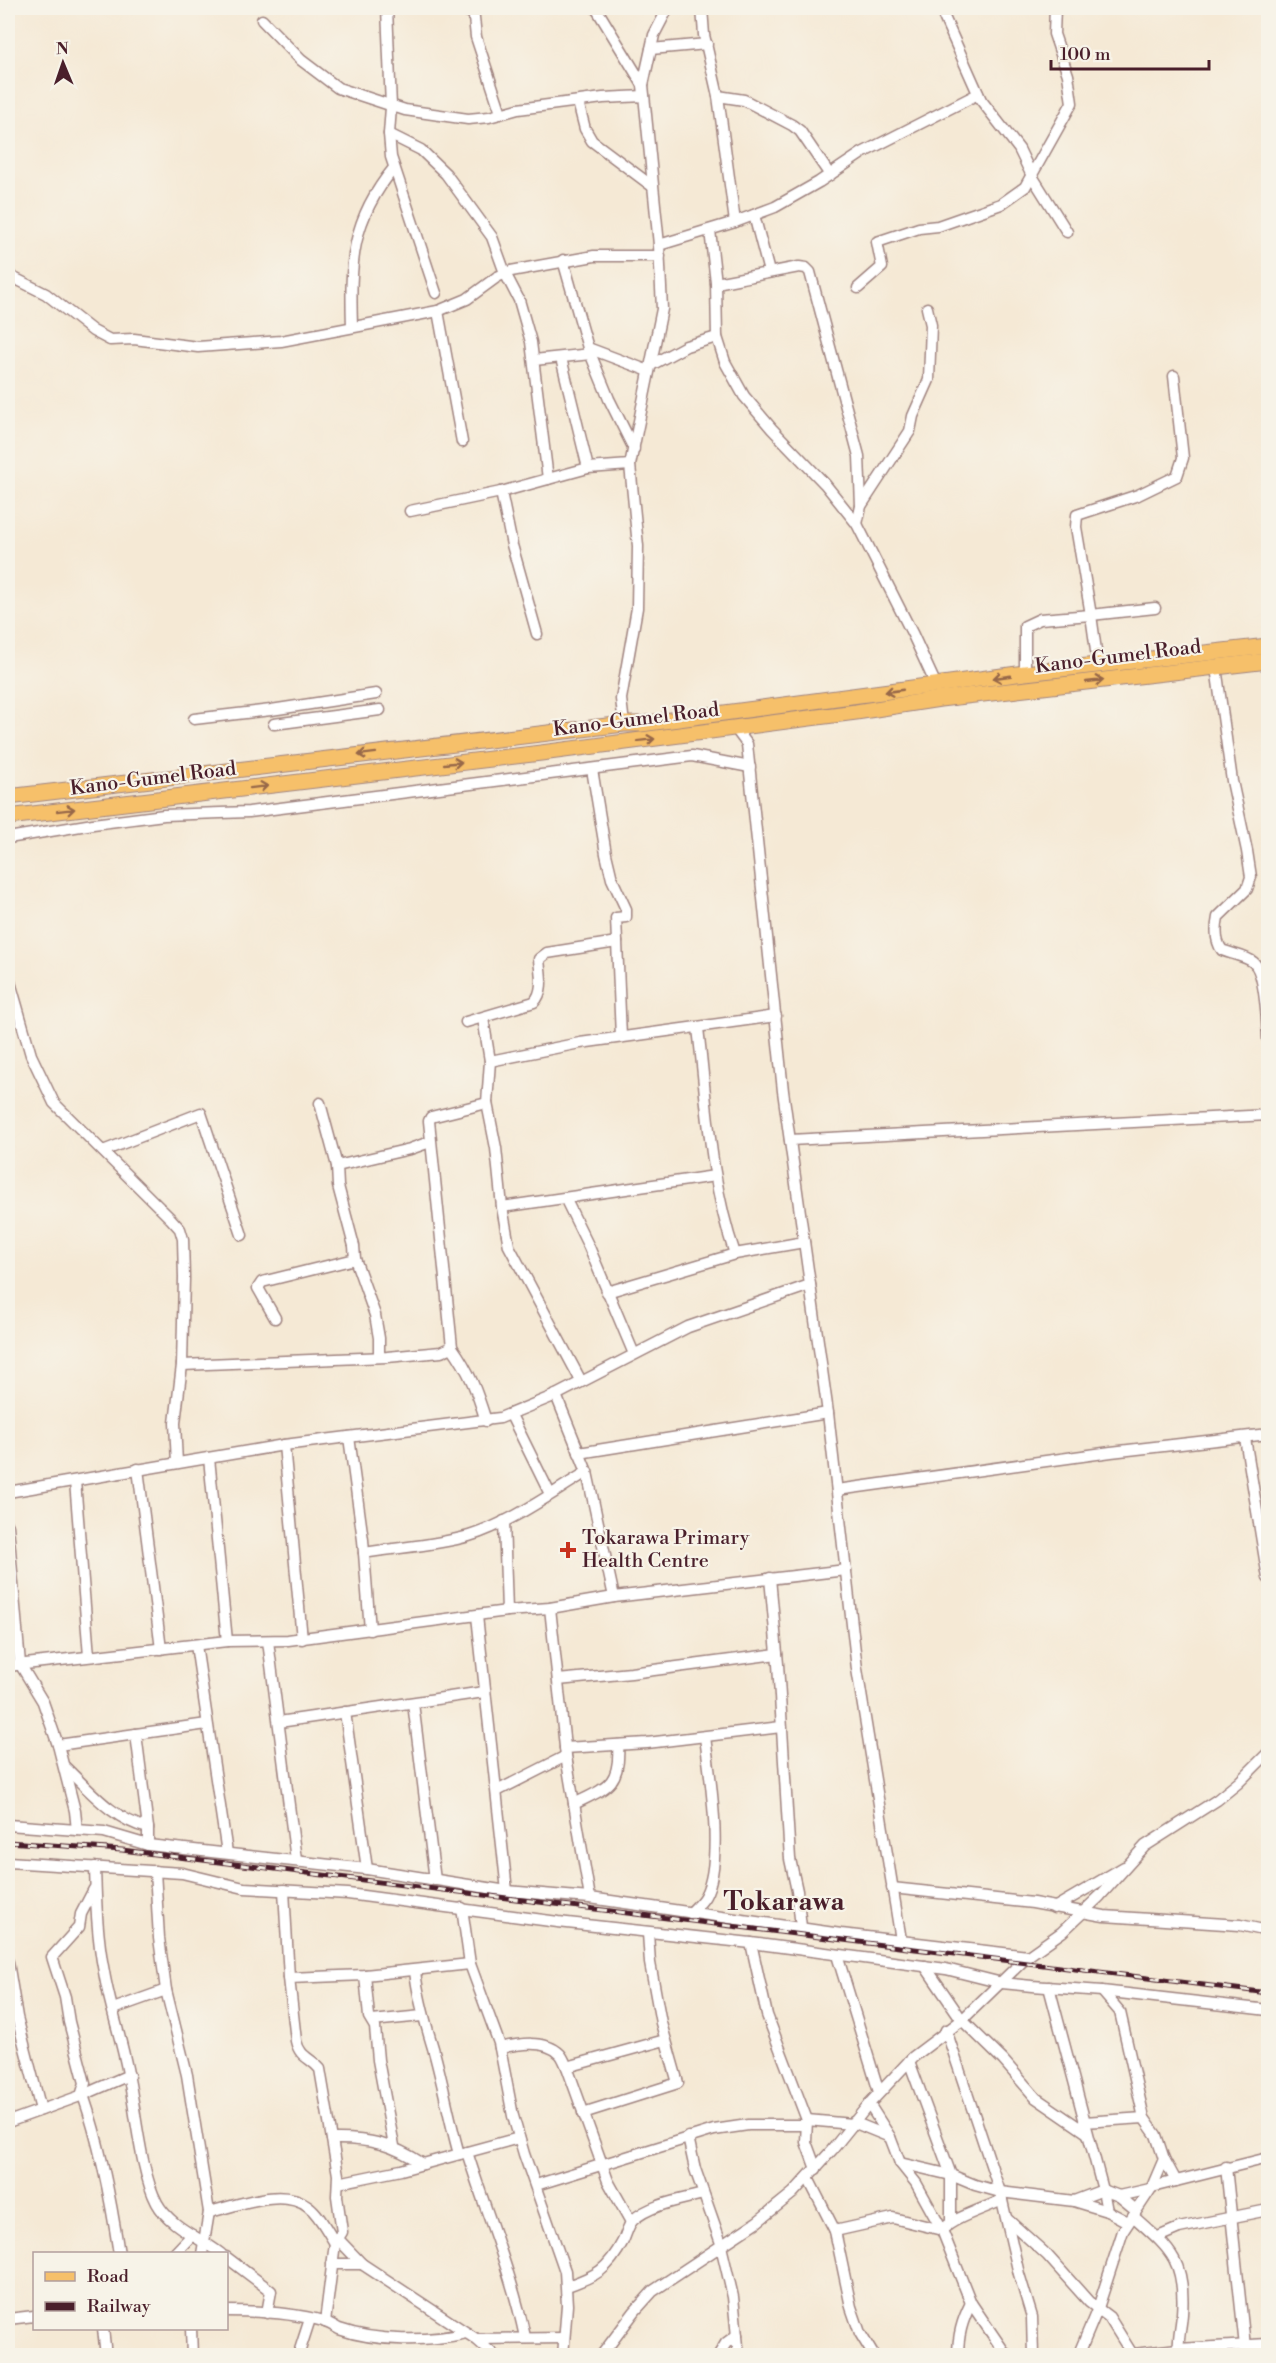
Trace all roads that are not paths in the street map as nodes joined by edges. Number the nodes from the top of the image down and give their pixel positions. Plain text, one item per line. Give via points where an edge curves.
1 (387, 8) edge
2 (460, 8) edge
3 (597, 8) edge
4 (668, 8) edge
5 (702, 8) edge
6 (940, 8) edge
7 (1055, 8) edge
8 (473, 10) edge
9 (262, 20) dead end
10 (707, 44) junction
11 (651, 49) junction
12 (643, 90) junction
13 (978, 93) junction
14 (718, 96) junction
15 (578, 102) junction
16 (392, 107) junction
17 (501, 114) junction
18 (389, 134) junction
19 (394, 168) junction
20 (830, 175) junction
21 (1032, 176) junction
22 (652, 186) junction
23 (754, 215) junction
24 (735, 222) junction
25 (710, 230) junction
26 (1067, 232) dead end
27 (660, 250) junction
28 (563, 260) junction
29 (769, 272) junction
30 (505, 273) junction
31 (8, 275) edge
32 (716, 283) junction
33 (858, 288) dead end
34 (436, 293) dead end
35 (927, 308) dead end
36 (438, 311) junction
37 (352, 326) junction
38 (717, 337) junction
39 (589, 351) junction
40 (561, 358) junction
41 (534, 360) junction
42 (650, 368) junction
43 (1174, 376) dead end
44 (462, 442) dead end
45 (634, 449) junction
46 (630, 465) junction
47 (588, 468) junction
48 (548, 479) junction
49 (501, 492) junction
50 (861, 506) junction
51 (410, 511) dead end
52 (857, 524) junction
53 (1155, 608) dead end
54 (1091, 615) junction
55 (537, 634) dead end
56 (1269, 646) edge
57 (1269, 661) edge
58 (1098, 665) junction
59 (1216, 667) junction
60 (1025, 674) junction
61 (1057, 678) junction
62 (936, 686) junction
63 (376, 694) dead end
64 (380, 710) dead end
65 (194, 719) dead end
66 (274, 724) dead end
67 (624, 724) junction
68 (735, 728) junction
69 (298, 763) junction
70 (750, 767) junction
71 (592, 769) junction
72 (299, 783) junction
73 (8, 797) edge
74 (8, 818) edge
75 (8, 838) edge
76 (617, 942) junction
77 (8, 975) edge
78 (776, 1016) junction
79 (483, 1018) junction
80 (466, 1022) dead end
81 (698, 1028) junction
82 (621, 1037) junction
83 (1269, 1040) edge
84 (490, 1061) junction
85 (487, 1102) junction
86 (320, 1103) dead end
87 (1269, 1116) edge
88 (790, 1140) junction
89 (430, 1142) junction
90 (103, 1151) junction
91 (336, 1166) junction
92 (715, 1176) junction
93 (565, 1198) junction
94 (502, 1207) junction
95 (242, 1235) dead end
96 (804, 1242) junction
97 (735, 1254) junction
98 (355, 1259) junction
99 (810, 1285) junction
100 (607, 1292) junction
101 (275, 1318) dead end
102 (452, 1347) junction
103 (634, 1354) junction
104 (379, 1357) junction
105 (182, 1365) junction
106 (581, 1381) junction
107 (556, 1395) junction
108 (828, 1413) junction
109 (511, 1415) junction
110 (486, 1421) junction
111 (1269, 1434) edge
112 (349, 1437) junction
113 (1245, 1438) junction
114 (284, 1444) junction
115 (579, 1453) junction
116 (209, 1458) junction
117 (177, 1463) junction
118 (138, 1469) junction
119 (587, 1472) junction
120 (75, 1481) junction
121 (837, 1490) junction
122 (8, 1492) edge
123 (550, 1494) junction
124 (504, 1521) junction
125 (8, 1526) edge
126 (364, 1553) junction
127 (846, 1570) junction
128 (770, 1578) junction
129 (1269, 1578) edge
130 (614, 1597) junction
131 (550, 1608) junction
132 (507, 1611) junction
133 (477, 1616) junction
134 (370, 1630) junction
135 (302, 1639) junction
136 (228, 1641) junction
137 (268, 1641) junction
138 (196, 1645) junction
139 (161, 1649) junction
140 (777, 1654) junction
141 (89, 1656) junction
142 (20, 1664) junction
143 (8, 1666) edge
144 (558, 1680) junction
145 (484, 1692) junction
146 (413, 1702) junction
147 (345, 1712) junction
148 (279, 1722) junction
149 (207, 1724) junction
150 (781, 1727) junction
151 (136, 1734) junction
152 (705, 1737) junction
153 (618, 1744) junction
154 (58, 1745) junction
155 (565, 1752) junction
156 (1269, 1753) edge
157 (65, 1767) junction
158 (497, 1791) junction
159 (574, 1804) junction
160 (8, 1825) edge
161 (148, 1828) junction
162 (77, 1830) junction
163 (148, 1845) junction
164 (227, 1853) junction
165 (296, 1860) junction
166 (9, 1864) edge
167 (95, 1867) junction
168 (1124, 1867) junction
169 (367, 1869) junction
170 (155, 1870) junction
171 (435, 1880) junction
172 (95, 1887) junction
173 (892, 1888) junction
174 (284, 1890) junction
175 (507, 1891) junction
176 (590, 1898) junction
177 (462, 1908) junction
178 (1054, 1908) junction
179 (690, 1913) junction
180 (1082, 1913) junction
181 (801, 1927) junction
182 (1269, 1931) edge
183 (648, 1933) junction
184 (901, 1940) junction
185 (751, 1943) junction
186 (837, 1955) junction
187 (1028, 1956) junction
188 (8, 1962) edge
189 (470, 1964) junction
190 (925, 1966) junction
191 (414, 1971) junction
192 (365, 1975) junction
193 (289, 1978) junction
194 (1002, 1983) junction
195 (1049, 1987) junction
196 (166, 1990) junction
197 (1102, 1991) junction
198 (113, 2009) junction
199 (1269, 2010) edge
200 (422, 2016) junction
201 (962, 2020) junction
202 (372, 2022) junction
203 (946, 2030) junction
204 (665, 2040) junction
205 (500, 2048) junction
206 (909, 2061) junction
207 (567, 2067) junction
208 (129, 2075) junction
209 (879, 2092) junction
210 (82, 2096) junction
211 (869, 2104) junction
212 (41, 2110) junction
213 (583, 2113) junction
214 (1144, 2118) junction
215 (8, 2122) edge
216 (806, 2123) junction
217 (852, 2123) junction
218 (1085, 2127) junction
219 (688, 2137) junction
220 (519, 2138) junction
221 (890, 2138) junction
222 (332, 2139) junction
223 (394, 2146) junction
224 (463, 2153) junction
225 (1269, 2158) edge
226 (1164, 2159) junction
227 (900, 2163) junction
228 (423, 2164) junction
229 (602, 2164) junction
230 (1226, 2167) junction
231 (816, 2169) junction
232 (951, 2175) junction
233 (808, 2178) junction
234 (1176, 2181) junction
235 (338, 2183) junction
236 (536, 2185) junction
237 (1151, 2188) junction
238 (1103, 2190) junction
239 (703, 2194) junction
240 (1001, 2196) junction
241 (1119, 2196) junction
242 (1074, 2201) junction
243 (1269, 2210) edge
244 (1107, 2211) junction
245 (209, 2212) junction
246 (1132, 2216) junction
247 (1232, 2217) junction
248 (1007, 2219) junction
249 (951, 2221) junction
250 (631, 2222) junction
251 (942, 2230) junction
252 (835, 2231) junction
253 (197, 2237) junction
254 (1158, 2237) junction
255 (337, 2242) junction
256 (722, 2246) junction
257 (120, 2252) edge
258 (175, 2252) edge
259 (202, 2252) edge
260 (220, 2252) edge
261 (228, 2259) edge
262 (332, 2264) junction
263 (362, 2264) junction
264 (567, 2286) junction
265 (971, 2303) junction
266 (1098, 2308) junction
267 (228, 2311) edge
268 (267, 2313) junction
269 (33, 2316) edge
270 (8, 2319) edge
271 (310, 2319) junction
272 (325, 2322) junction
273 (103, 2330) edge
274 (191, 2330) edge
275 (737, 2335) junction
276 (472, 2336) junction
277 (525, 2337) junction
278 (564, 2338) junction
279 (1269, 2344) edge
280 (1246, 2350) edge
281 (1179, 2352) edge
282 (1132, 2354) junction
283 (106, 2355) edge
284 (192, 2355) edge
285 (298, 2355) edge
286 (495, 2355) edge
287 (562, 2355) edge
288 (602, 2355) edge
289 (609, 2355) edge
290 (718, 2355) edge
291 (739, 2355) edge
292 (874, 2355) edge
293 (958, 2355) edge
294 (1007, 2355) edge
295 (1033, 2355) edge
296 (1078, 2355) edge
297 (1116, 2355) edge

1 - 16 street
2 - 8 street
3 - 12 street
4 - 11 street
5 - 10 street
6 - 13 street
7 - 21 street via 1054,34 1068,75 1072,104
8 - 17 street via 476,37
9 - 16 street via 325,80
10 - 11 street
10 - 14 street
11 - 12 street
12 - 15 street
12 - 22 street
13 - 20 street via 862,153
13 - 21 street via 1019,148
14 - 20 street via 744,100 792,125
14 - 24 street
15 - 17 street
15 - 22 street via 592,141
16 - 17 street via 468,119
16 - 18 street
18 - 19 street
18 - 30 street via 421,150 446,174 492,237
19 - 34 street
19 - 37 street via 371,201 354,245 350,276
20 - 23 street
21 - 26 street
21 - 33 street via 1017,195 1001,204 877,242 882,267
22 - 27 street
23 - 24 street
23 - 29 street
24 - 25 street
25 - 27 street
25 - 32 street
27 - 28 street
27 - 42 street via 662,309
28 - 30 street
28 - 39 street
29 - 32 street
29 - 50 street via 799,267 810,272 859,456
30 - 36 street via 467,299
30 - 41 street via 519,300
31 - 37 street via 46,294 110,340 198,347 235,345 281,341
32 - 38 street
35 - 50 street via 932,325 929,380 910,431
36 - 37 street
36 - 44 street
38 - 42 street via 686,346
38 - 52 street via 725,362 744,396
39 - 40 street
39 - 42 street
39 - 45 street
40 - 41 street
40 - 47 street
41 - 48 street
42 - 45 street
43 - 54 street via 1183,458 1177,476 1138,495 1077,515
45 - 46 street
46 - 47 street
46 - 67 street via 638,546 638,596 621,699
47 - 48 street
48 - 49 street
49 - 51 street
49 - 55 street
50 - 52 street
52 - 62 street
53 - 54 street
54 - 58 street
54 - 60 street via 1040,619 1025,626
56 - 58 main road, Kano-Gumel Road
57 - 59 main road, Kano-Gumel Road
58 - 61 main road, Kano-Gumel Road
61 -> 59 main road, Kano-Gumel Road
59 - 83 street via 1251,877 1246,889 1218,917 1216,932 1222,950 1253,962 1258,969
60 - 61 main road, Kano-Gumel Road
60 -> 62 main road, Kano-Gumel Road
61 - 68 main road, Kano-Gumel Road
62 -> 67 main road, Kano-Gumel Road
63 - 65 street
64 - 66 street
67 -> 69 main road, Kano-Gumel Road
68 - 70 street via 747,744
72 -> 68 main road, Kano-Gumel Road
69 - 72 main road
69 - 73 main road, Kano-Gumel Road
70 - 71 street via 692,756
70 - 78 street
71 - 75 street via 249,812 164,815
71 - 76 street via 612,879 626,909 626,917 616,918
74 -> 72 main road, Kano-Gumel Road
76 - 79 street via 548,953 539,959 538,998
76 - 82 street
77 - 90 street via 31,1055 48,1092 67,1117
78 - 81 street
78 - 88 street
79 - 80 street
79 - 84 street
81 - 82 street
81 - 92 street
82 - 84 street
84 - 85 street
85 - 89 street via 431,1117
85 - 94 street
86 - 91 street
87 - 88 street
88 - 96 street
89 - 91 street
89 - 102 street
90 - 95 street via 201,1113
90 - 105 street via 182,1233
91 - 98 street
92 - 93 street
92 - 97 street
93 - 94 street
93 - 100 street
94 - 106 street via 515,1262
96 - 97 street
96 - 99 street
97 - 100 street
98 - 101 street via 262,1282 258,1288
98 - 104 street via 375,1315
99 - 103 street via 704,1321
99 - 108 street
100 - 103 street
102 - 104 street via 424,1354
102 - 110 street via 475,1385
103 - 106 street
104 - 105 street
105 - 117 street via 175,1423
106 - 107 street
107 - 109 street
107 - 115 street
108 - 115 street
108 - 121 street
109 - 110 street
109 - 123 street
110 - 112 street
111 - 113 street
112 - 114 street
112 - 126 street
113 - 121 street via 1111,1452
113 - 129 street
114 - 116 street
114 - 135 street
115 - 119 street
116 - 117 street
116 - 136 street
117 - 118 street
118 - 120 street
118 - 139 street
119 - 123 street
119 - 130 street
120 - 122 street
120 - 141 street
121 - 127 street
123 - 124 street
124 - 126 street via 428,1546
124 - 132 street
125 - 142 street
126 - 134 street
127 - 128 street
127 - 173 street via 862,1703
128 - 130 street
128 - 140 street
130 - 131 street
131 - 132 street
131 - 144 street
132 - 133 street
133 - 134 street
133 - 145 street
134 - 135 street
135 - 137 street
136 - 137 street
136 - 138 street
137 - 148 street
138 - 139 street
138 - 149 street
139 - 141 street
140 - 144 street
140 - 150 street
141 - 142 street
142 - 143 street
142 - 154 street via 43,1702
144 - 155 street
145 - 146 street
145 - 158 street
146 - 147 street
146 - 171 street
147 - 148 street
147 - 169 street
148 - 165 street
149 - 151 street
149 - 164 street
150 - 152 street
150 - 181 street via 790,1860
151 - 154 street
151 - 161 street
152 - 153 street
152 - 179 street via 715,1856 705,1896
153 - 155 street
153 - 159 street via 619,1760 612,1783
154 - 157 street
155 - 158 street
155 - 159 street
156 - 168 street via 1238,1784 1145,1846
157 - 161 street via 120,1818
157 - 162 street
158 - 175 street
159 - 176 street
160 - 162 street
161 - 163 street
162 - 163 street via 104,1832
163 - 164 street
164 - 165 street
165 - 169 street
166 - 167 street
167 - 170 street
167 - 172 street
168 - 178 street
168 - 180 street
169 - 171 street
170 - 174 street via 244,1888
170 - 196 street
171 - 175 street
172 - 198 street via 102,1962
172 - 210 street via 78,1927 52,1957 85,2083
173 - 178 street
173 - 184 street
174 - 177 street
174 - 193 street
175 - 176 street
176 - 179 street
177 - 183 street
177 - 189 street
178 - 180 street
179 - 181 street
180 - 182 street via 1240,1925
180 - 187 street
181 - 184 street
183 - 185 street
183 - 204 street
184 - 187 street
185 - 186 street
185 - 216 street via 767,2015
186 - 190 street
186 - 209 street
187 - 194 street
188 - 212 street via 17,2017
189 - 191 street
189 - 205 street
190 - 194 street
190 - 201 street
191 - 192 street
191 - 200 street
192 - 193 street
192 - 202 street
193 - 222 street via 298,2050 320,2069
194 - 195 street
194 - 201 street
195 - 197 street
195 - 218 street
196 - 198 street
196 - 245 street via 187,2075
197 - 199 street
197 - 214 street via 1120,2012
198 - 208 street
200 - 202 street
200 - 224 street via 445,2106
201 - 203 street
201 - 218 street via 1036,2098
202 - 223 street
203 - 206 street
203 - 240 street
204 - 207 street
204 - 213 street via 678,2083
205 - 207 street via 526,2044 549,2048 560,2054
205 - 220 street
206 - 209 street
206 - 232 street
207 - 213 street
208 - 210 street
208 - 253 street via 149,2183 167,2215
209 - 211 street
210 - 212 street
210 - 257 street via 93,2123
211 - 217 street
211 - 221 street
212 - 215 street
213 - 229 street
214 - 218 street
214 - 226 street via 1156,2135
216 - 217 street
216 - 219 street via 748,2125
216 - 231 street via 806,2142
217 - 221 street
217 - 231 street
218 - 238 street
219 - 229 street
219 - 239 street
220 - 224 street
220 - 236 street
221 - 227 street
222 - 223 street
222 - 235 street
223 - 228 street
224 - 228 street
224 - 277 street via 509,2276
225 - 230 street
226 - 234 street
226 - 237 street
227 - 232 street
227 - 251 street
228 - 235 street
229 - 236 street
229 - 250 street
230 - 234 street
230 - 247 street
231 - 233 street
232 - 240 street
232 - 249 street
233 - 252 street
233 - 256 street
234 - 237 street
235 - 255 street via 342,2227
236 - 264 street via 561,2256
237 - 241 street
237 - 246 street
238 - 241 street
238 - 242 street
238 - 244 street
239 - 250 street via 652,2209
239 - 256 street
240 - 242 street
240 - 248 street
240 - 249 street
241 - 246 street
242 - 244 street
243 - 247 street
244 - 246 street
245 - 253 street
245 - 255 street via 267,2198 289,2198 308,2206
246 - 254 street
246 - 266 street via 1123,2230
247 - 254 street via 1179,2228
247 - 280 street
248 - 266 street
248 - 295 street via 1032,2317
249 - 251 street
250 - 264 street via 617,2252 599,2274
251 - 252 street via 893,2218
251 - 265 street
252 - 292 street via 851,2307 860,2333
253 - 258 street
253 - 259 street
253 - 260 street
254 - 281 street via 1173,2254 1181,2287
255 - 262 street
255 - 263 street
256 - 275 street
256 - 288 street via 653,2291
261 - 268 street via 271,2291
262 - 263 street
262 - 272 street
263 - 276 street
264 - 278 street
265 - 293 street via 961,2322
265 - 294 street
266 - 282 street
266 - 296 street
267 - 268 street
268 - 271 street
269 - 270 street
271 - 272 street
271 - 285 street
272 - 276 street via 374,2336
273 - 283 street
274 - 284 street
275 - 290 street
275 - 291 street
276 - 277 street
276 - 286 street
277 - 278 street
278 - 287 street
279 - 280 street
280 - 281 street
281 - 282 street
282 - 297 street
288 - 289 street

